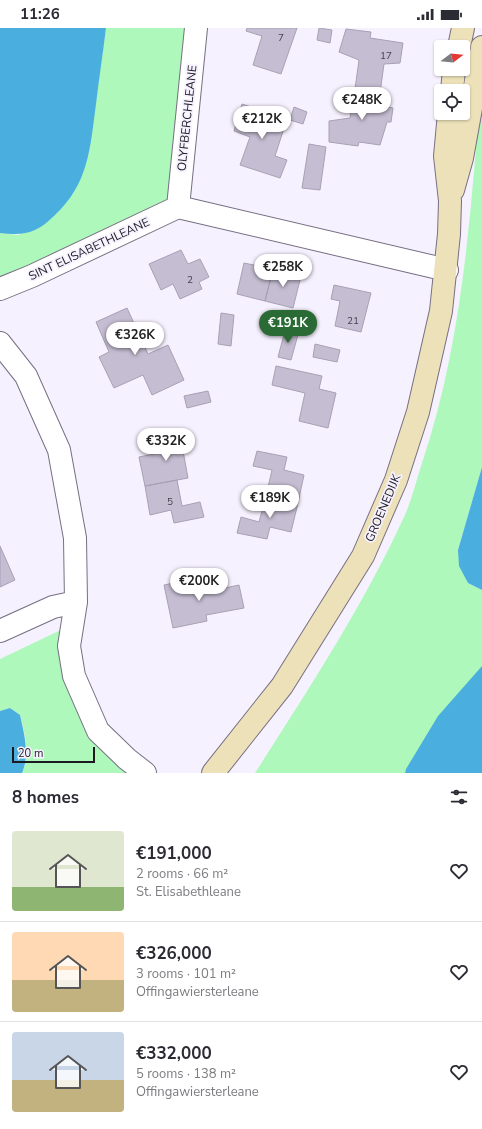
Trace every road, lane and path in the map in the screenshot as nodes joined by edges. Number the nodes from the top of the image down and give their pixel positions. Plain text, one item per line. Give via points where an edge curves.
1 (196, 28) edge
2 (463, 28) edge
3 (460, 40) edge
4 (482, 47) edge
5 (448, 120) edge
6 (450, 201) junction
7 (178, 207) junction
8 (447, 270) junction
9 (0, 289) edge
10 (0, 343) edge
11 (76, 602) junction
12 (0, 631) edge
13 (145, 773) edge
14 (213, 773) edge

1 - 7 street, OLYFBERCHLEANE
2 - 3 main road
4 - 6 main road, GROENEDIJK via 462,158
5 - 6 main road, GROENEDIJK via 445,156
6 - 8 main road, GROENEDIJK
7 - 8 street
7 - 9 street, SINT ELISABETHLEANE
8 - 14 main road, GROENEDIJK via 441,312 418,412 396,480 363,556 282,686
10 - 11 street via 26,376 59,450 75,538
11 - 12 street via 53,607
11 - 13 street via 69,646 74,676 98,731 127,760

